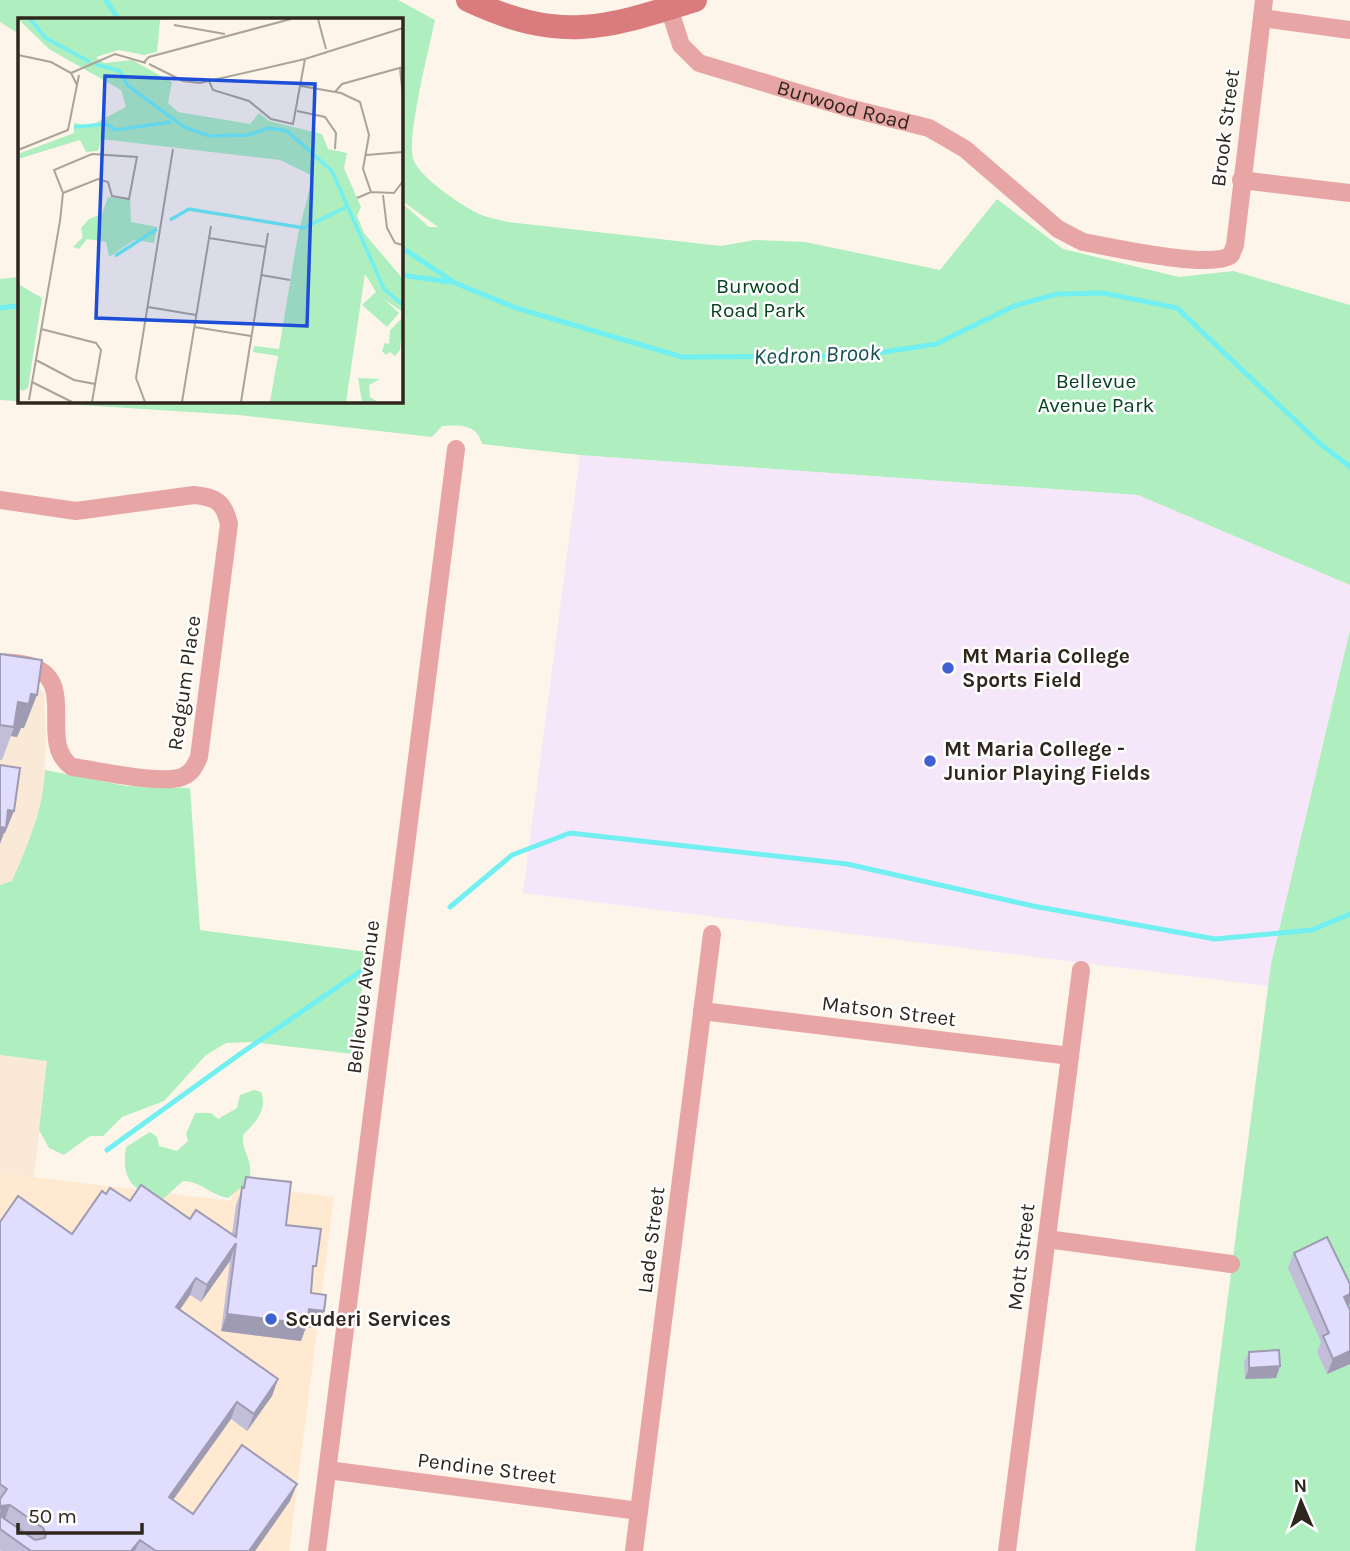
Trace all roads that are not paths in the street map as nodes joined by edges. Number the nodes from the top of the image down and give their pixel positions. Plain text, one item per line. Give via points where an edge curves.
1 (468, 0) edge
2 (695, 0) edge
3 (1264, 0) edge
4 (669, 8) junction
5 (1262, 18) junction
6 (1350, 30) edge
7 (1241, 180) junction
8 (1350, 193) edge
9 (1226, 259) joint
10 (456, 449) dead end
11 (0, 500) edge
12 (0, 662) edge
13 (712, 934) dead end
14 (1081, 970) dead end
15 (702, 1011) junction
16 (1070, 1056) junction
17 (1047, 1239) junction
18 (1231, 1264) dead end
19 (328, 1470) junction
20 (639, 1511) junction
21 (317, 1551) edge
22 (634, 1551) edge
23 (1007, 1551) edge

1 - 4 street via 516,20 562,28 614,24
2 - 4 street
3 - 5 street, Brook Street
4 - 9 street, Burwood Road via 681,45 699,63 929,128 965,149 1072,238 1163,256
5 - 6 street
5 - 7 street, Brook Street
7 - 8 street
7 - 9 street, Brook Street via 1235,245
10 - 19 street, Bellevue Avenue
11 - 12 street, Redgum Place via 76,511 194,495 218,501 229,524 199,757 190,773 159,779 72,766 59,752 53,682 31,666
13 - 15 street, Lade Street
14 - 16 street, Mott Street
15 - 16 street, Matson Street
15 - 20 street, Lade Street
16 - 17 street, Mott Street
17 - 18 street
17 - 23 street, Mott Street
19 - 20 street, Pendine Street
19 - 21 street, Bellevue Avenue
20 - 22 street, Lade Street

